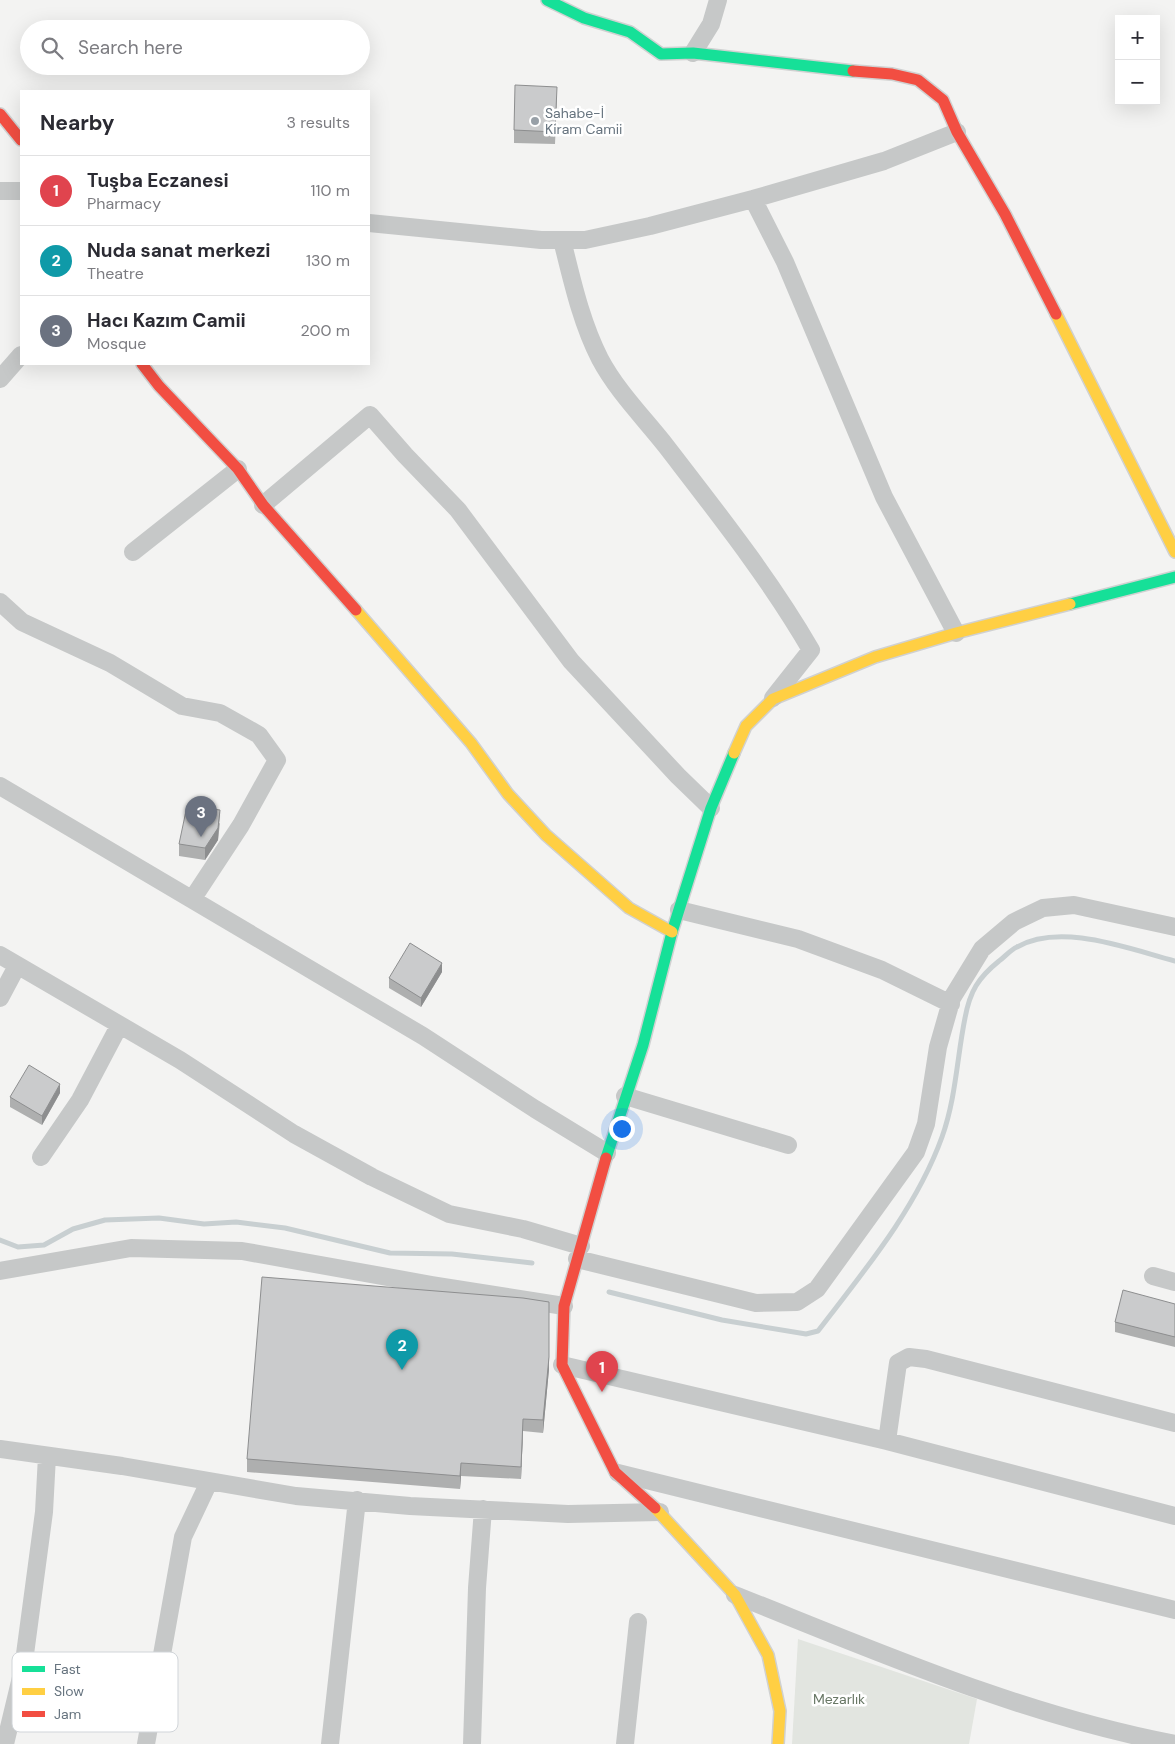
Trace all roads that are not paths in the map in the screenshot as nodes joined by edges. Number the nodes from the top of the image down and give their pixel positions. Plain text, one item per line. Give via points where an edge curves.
1 (547, 0) edge
2 (718, 0) edge
3 (693, 53) junction
4 (0, 114) edge
5 (958, 132) junction
6 (20, 139) edge
7 (0, 191) edge
8 (20, 192) edge
9 (753, 199) junction
10 (370, 223) edge
11 (562, 240) junction
12 (20, 355) edge
13 (143, 365) edge
14 (0, 379) edge
15 (238, 469) junction
16 (264, 505) junction
17 (133, 552) dead end
18 (1175, 552) edge
19 (1175, 577) edge
20 (0, 602) edge
21 (956, 633) junction
22 (773, 699) junction
23 (0, 786) edge
24 (711, 808) junction
25 (193, 898) junction
26 (679, 910) junction
27 (1175, 927) edge
28 (672, 932) junction
29 (0, 955) edge
30 (17, 966) junction
31 (0, 998) edge
32 (951, 1004) junction
33 (119, 1026) junction
34 (626, 1096) junction
35 (788, 1145) dead end
36 (607, 1153) junction
37 (41, 1157) dead end
38 (579, 1252) junction
39 (0, 1271) edge
40 (1153, 1276) dead end
41 (1175, 1282) edge
42 (564, 1306) junction
43 (562, 1365) junction
44 (1175, 1423) edge
45 (887, 1441) junction
46 (0, 1449) edge
47 (47, 1456) junction
48 (615, 1472) junction
49 (208, 1482) junction
50 (357, 1500) junction
51 (483, 1509) junction
52 (660, 1512) junction
53 (1175, 1516) edge
54 (735, 1595) junction
55 (1175, 1610) edge
56 (638, 1622) dead end
57 (25, 1652) edge
58 (162, 1652) edge
59 (12, 1715) edge
60 (1134, 1740) edge
61 (5, 1744) edge
62 (330, 1744) edge
63 (472, 1744) edge
64 (626, 1744) edge
65 (778, 1744) edge
66 (1175, 1744) edge

1 - 3 street via 584,18 630,32 661,54
2 - 3 street via 711,24
3 - 5 street via 892,74 918,80 943,100
4 - 6 street
5 - 9 street via 884,162
5 - 18 street via 1005,214
7 - 8 street
9 - 11 street via 585,240
9 - 21 street via 785,262 884,497
10 - 11 street
11 - 22 street via 574,287 600,359 787,608 810,650
12 - 14 street
13 - 15 street
15 - 16 street
15 - 17 street
16 - 24 street via 370,415 458,510 571,661
16 - 28 street via 407,668 471,743 508,794 546,835 629,908
19 - 21 street
20 - 25 street via 22,622 110,663 182,706 220,713 259,735 277,760 241,824
21 - 22 street via 875,657
22 - 24 street via 746,726
23 - 25 street
24 - 26 street
25 - 36 street via 423,1036
26 - 28 street
26 - 32 street via 798,939 882,970
27 - 32 street via 1074,905 1043,908 1014,922 982,949
28 - 34 street via 643,1045
29 - 30 street
30 - 31 street
30 - 33 street
32 - 38 street via 938,1047 926,1124 916,1152 817,1289 807,1297 797,1302 756,1303
33 - 37 street via 80,1100
33 - 38 street via 180,1060 294,1134 372,1177 449,1214 523,1229
34 - 35 street
34 - 36 street
36 - 38 street
38 - 42 street
39 - 42 street via 131,1248 242,1251
40 - 41 street
42 - 43 street
43 - 45 street
43 - 48 street
44 - 45 street via 909,1357 898,1363
45 - 53 street
46 - 47 street
47 - 49 street
47 - 57 street via 44,1512
48 - 52 street
48 - 55 street
49 - 50 street via 296,1496
49 - 58 street via 183,1537
50 - 51 street
50 - 62 street
51 - 52 street via 568,1514
51 - 63 street via 476,1598
52 - 54 street
54 - 60 street via 1030,1708
54 - 65 street via 768,1656 780,1711
56 - 64 street
59 - 61 street
60 - 66 street

